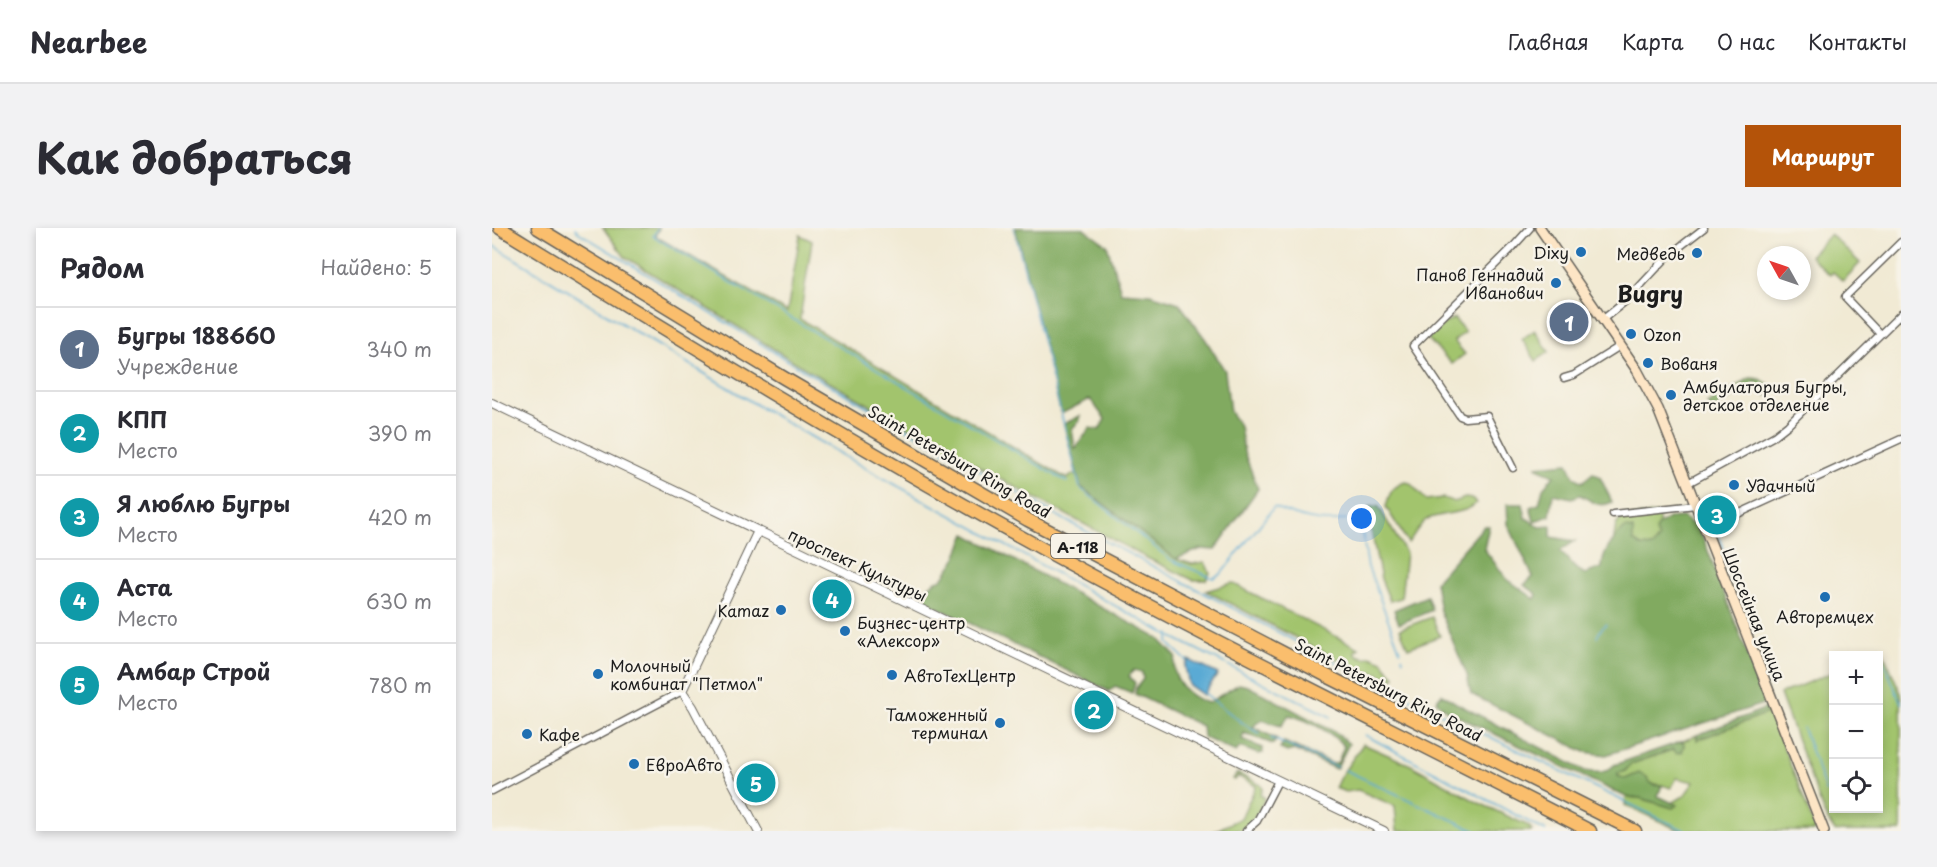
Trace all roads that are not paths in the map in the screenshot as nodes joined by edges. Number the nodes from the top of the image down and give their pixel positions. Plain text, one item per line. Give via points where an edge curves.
1 (500, 228) edge
2 (538, 228) edge
3 (1530, 228) edge
4 (1540, 228) edge
5 (1704, 228) edge
6 (1901, 242) edge
7 (1901, 315) edge
8 (1602, 320) junction
9 (1880, 334) junction
10 (1620, 346) junction
11 (1564, 378) dead end
12 (492, 403) edge
13 (1901, 439) edge
14 (1513, 468) dead end
15 (1688, 483) junction
16 (1696, 505) junction
17 (1613, 514) dead end
18 (1705, 529) junction
19 (758, 531) junction
20 (682, 691) junction
21 (1278, 781) junction
22 (492, 791) edge
23 (1253, 829) edge
24 (758, 831) edge
25 (1246, 831) edge
26 (1384, 831) edge
27 (1590, 831) edge
28 (1635, 831) edge
29 (1824, 831) edge

1 - 27 highway, А-118 via 834,432 1019,536
2 - 28 highway, Saint Petersburg Ring Road / А-118 via 773,372 1028,520
3 - 14 street via 1413,346 1460,416 1487,416
4 - 8 main road, Шоссейная улица
5 - 8 street via 1668,256 1627,300
6 - 9 street via 1845,297
7 - 9 street
8 - 10 main road, Шоссейная улица
9 - 15 street via 1774,436
10 - 11 street
10 - 15 main road, Шоссейная улица via 1659,409
12 - 19 street, проспект Культуры
13 - 18 street
15 - 16 main road, Шоссейная улица
16 - 17 street
16 - 18 main road, Шоссейная улица
18 - 29 main road, Шоссейная улица
19 - 20 street
19 - 21 street, проспект Культуры
20 - 22 street
20 - 24 street
21 - 23 street
21 - 26 street, проспект Культуры
23 - 25 street

